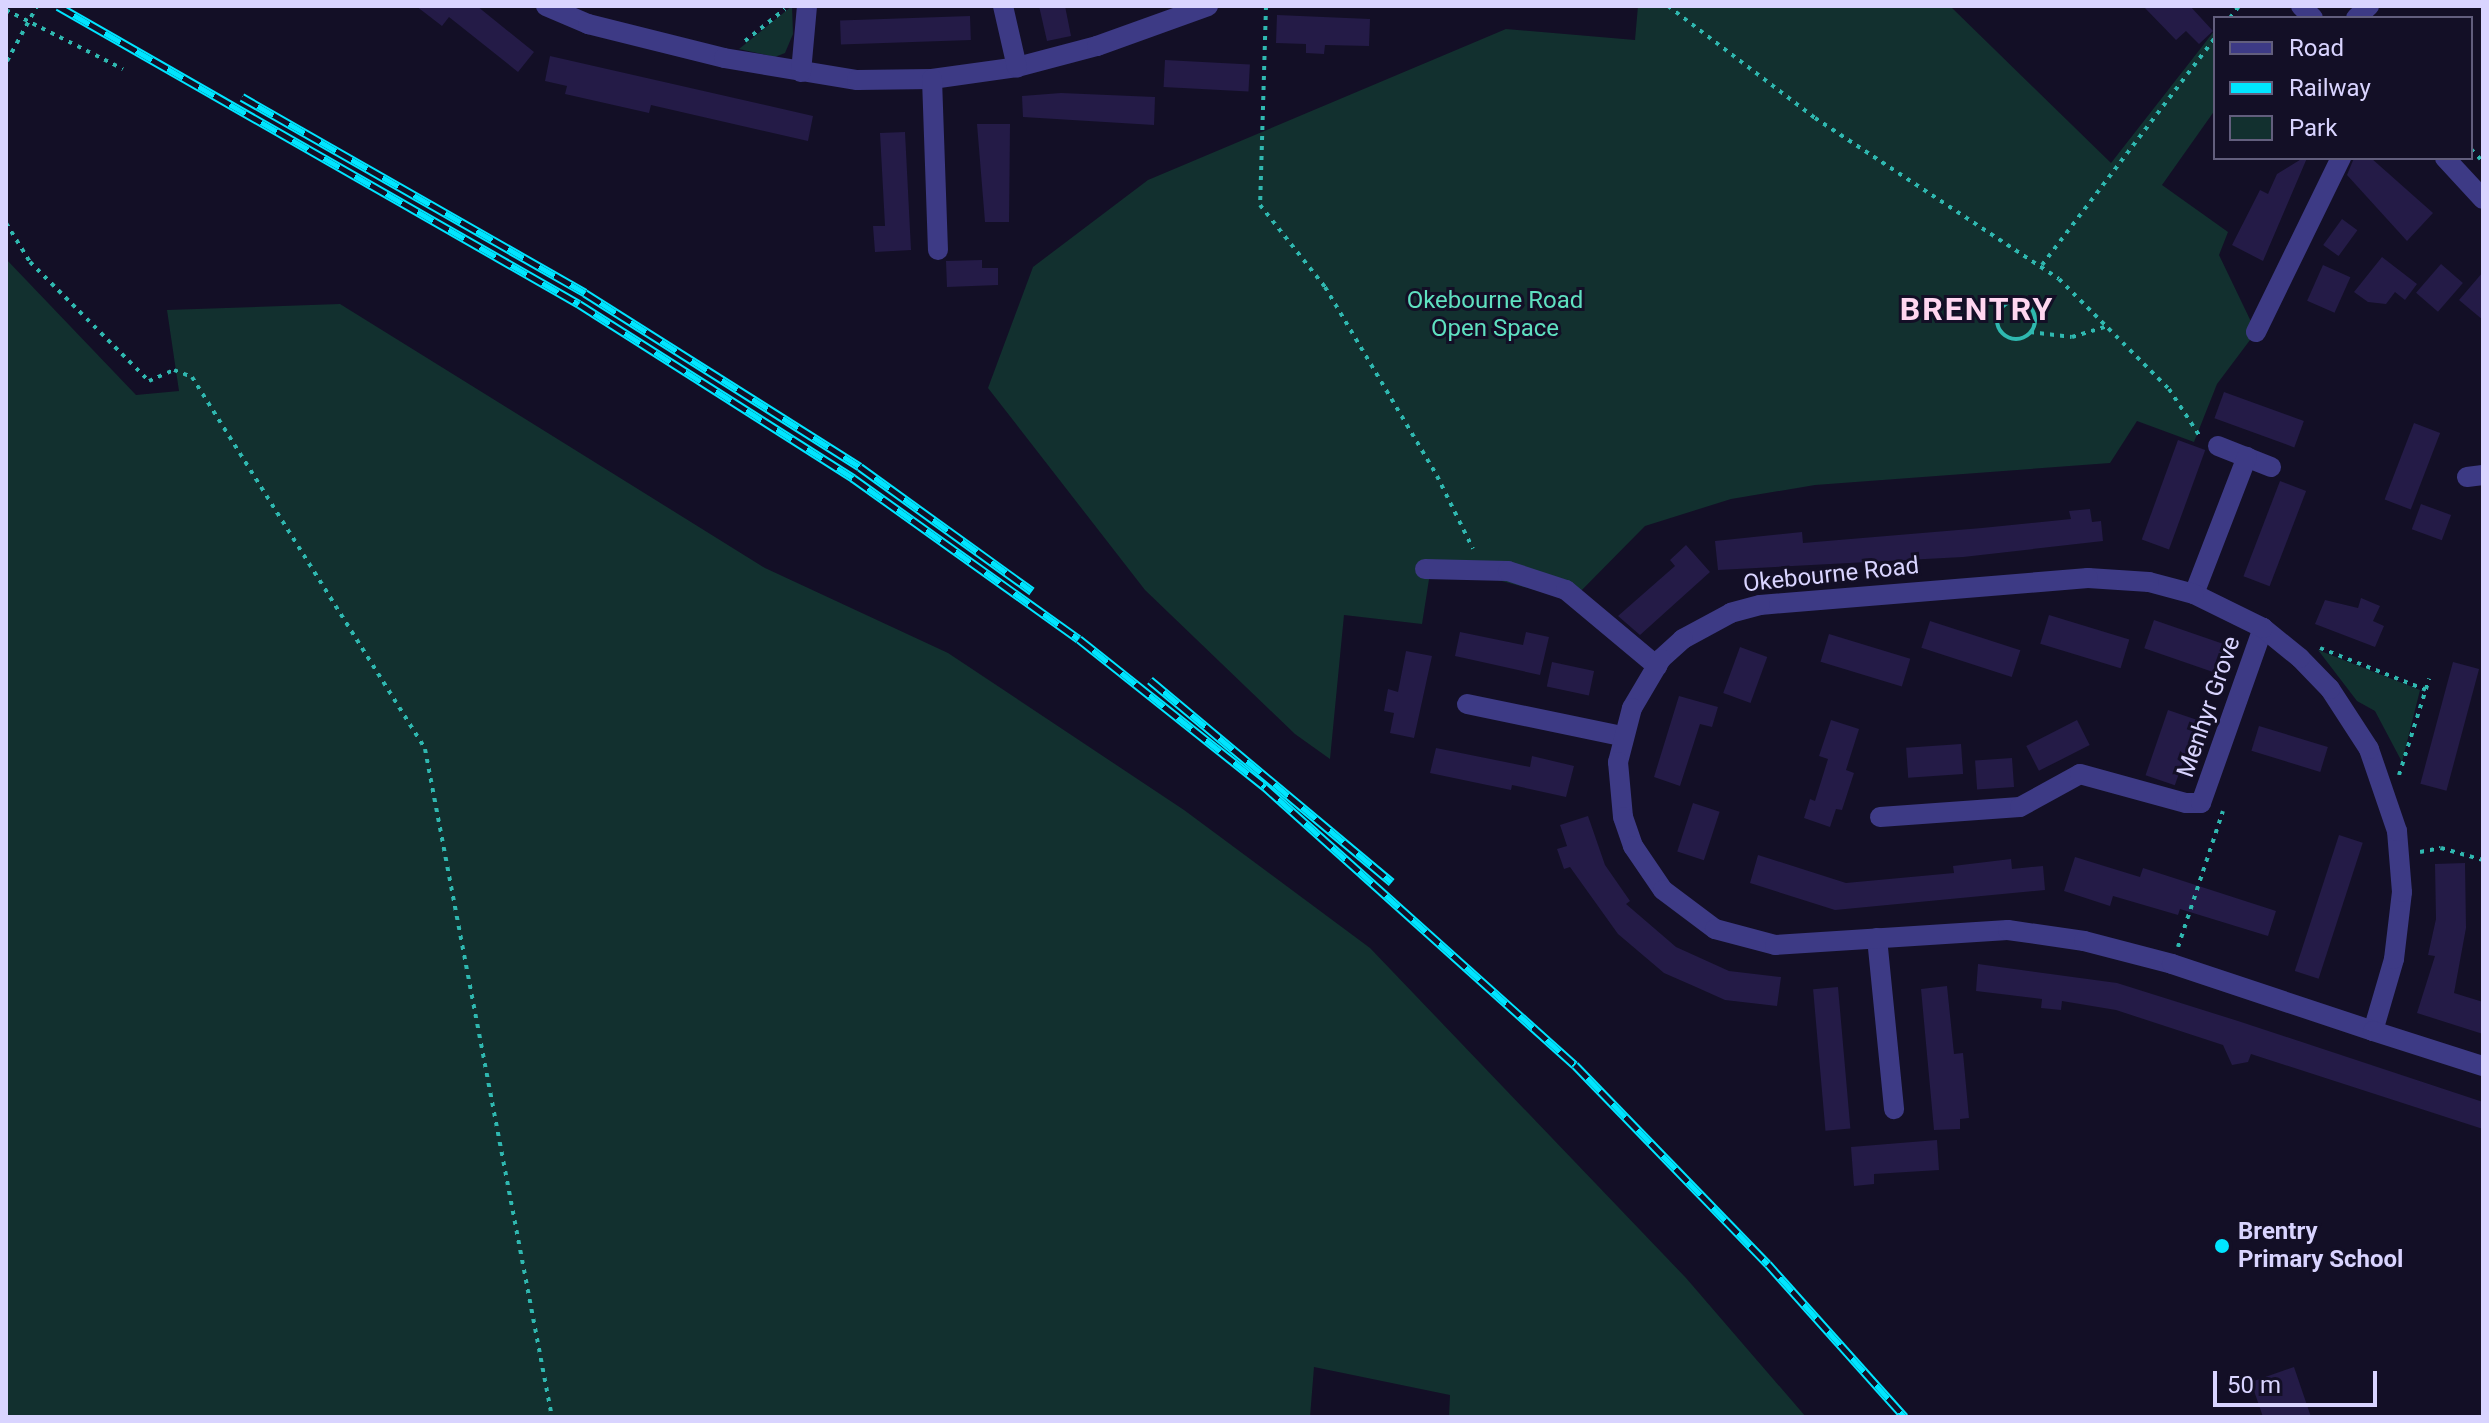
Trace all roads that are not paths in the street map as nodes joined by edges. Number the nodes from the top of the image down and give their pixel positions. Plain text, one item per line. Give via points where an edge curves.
1 (546, 6) edge
2 (807, 6) edge
3 (1003, 6) edge
4 (1208, 6) edge
5 (1017, 67) junction
6 (801, 72) junction
7 (932, 79) junction
8 (2340, 160) edge
9 (2447, 160) edge
10 (2483, 199) edge
11 (938, 250) dead end
12 (2256, 332) dead end
13 (2218, 446) road end
14 (2247, 457) junction
15 (2271, 467) dead end
16 (1425, 569) dead end
17 (2194, 594) junction
18 (2263, 628) junction
19 (1657, 666) junction
20 (1467, 704) dead end
21 (1621, 736) junction
22 (1880, 817) dead end
23 (1877, 938) junction
24 (2373, 1031) junction
25 (2483, 1066) edge
26 (1894, 1109) dead end

1 - 6 street via 588,24
2 - 6 street
3 - 5 street
4 - 5 street via 1097,46
5 - 7 street
6 - 7 street via 857,80
7 - 11 street
8 - 12 street
9 - 10 street
13 - 14 street
14 - 15 street
14 - 17 street
16 - 19 street via 1483,568 1566,590
17 - 18 street, Okebourne Road
17 - 19 street, Okebourne Road via 2149,582 2088,578 1760,605 1709,623 1683,639
18 - 22 street, Menhyr Grove via 2201,803 2080,774 2020,807
18 - 24 street, Okebourne Road via 2300,658 2351,719 2389,799 2402,892 2394,959
19 - 21 street, Okebourne Road
20 - 21 street
21 - 23 street, Okebourne Road via 1619,786 1633,846 1663,890 1689,913 1715,929 1775,945
23 - 24 street, Okebourne Road via 2008,930 2084,941 2172,964
23 - 26 street
24 - 25 street, Okebourne Road

